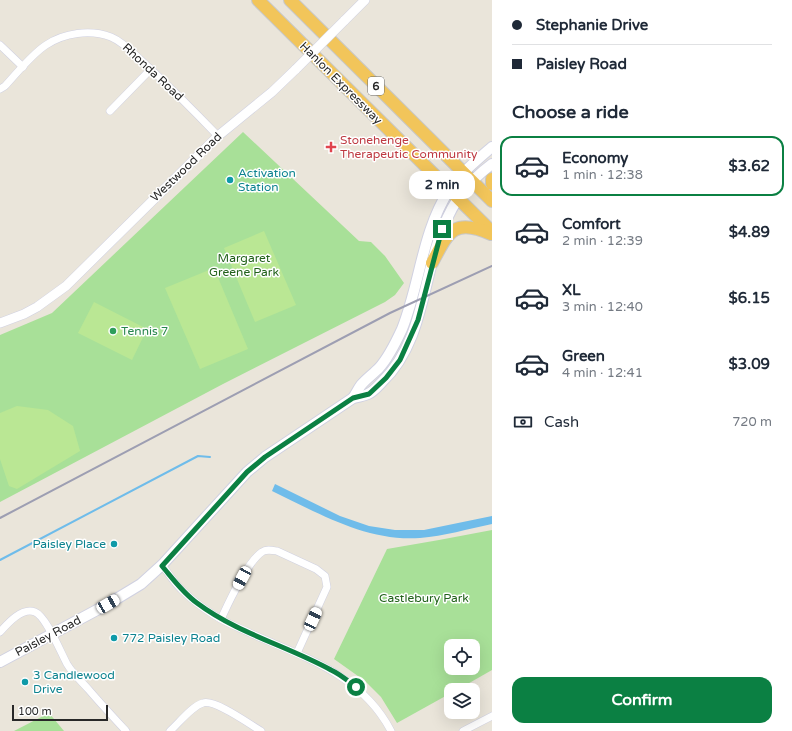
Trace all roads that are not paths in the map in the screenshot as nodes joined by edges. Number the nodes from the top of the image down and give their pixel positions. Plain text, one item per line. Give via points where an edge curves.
1 (258, 0) edge
2 (290, 0) edge
3 (365, 0) edge
4 (0, 45) edge
5 (23, 67) junction
6 (151, 69) junction
7 (0, 89) edge
8 (110, 110) dead end
9 (218, 136) junction
10 (492, 147) edge
11 (492, 164) edge
12 (467, 177) junction
13 (492, 179) edge
14 (492, 184) edge
15 (454, 194) junction
16 (492, 201) edge
17 (492, 234) edge
18 (432, 263) junction
19 (0, 323) edge
20 (353, 398) junction
21 (162, 566) junction
22 (220, 619) junction
23 (0, 632) edge
24 (52, 634) junction
25 (297, 653) junction
26 (0, 662) edge
27 (492, 716) edge
28 (126, 731) edge
29 (170, 731) edge
30 (261, 731) edge
31 (391, 731) edge
32 (463, 731) edge

1 - 15 highway, Hanlon Expressway / 6
2 - 12 highway, Hanlon Expressway / 6
3 - 9 street, Westwood Road, bridge via 272,92
4 - 5 street
5 - 6 street, Rhonda Road via 46,45 72,34 85,33 110,36 120,41
5 - 7 street, Rhonda Road
6 - 8 street
6 - 9 street, Rhonda Road
9 - 19 street, Westwood Road via 66,286 37,307
10 - 12 main road, Paisley Road
11 - 12 main road, Paisley Road
12 - 15 main road, Paisley Road
12 - 16 highway, Hanlon Expressway / 6
13 - 14 highway
15 - 17 highway, Hanlon Expressway / 6
15 - 18 main road, Paisley Road
15 - 20 main road, Paisley Road via 438,213 401,330 380,367 361,385
17 - 18 highway via 472,226 457,228 444,240
18 - 20 main road, Paisley Road via 418,320 400,360 369,394
20 - 21 main road, Paisley Road via 247,472
21 - 22 street via 182,591
21 - 24 main road, Paisley Road via 141,584
22 - 25 street
22 - 25 street via 242,578 260,553 271,550 296,560 321,572 325,576 327,587
23 - 24 street via 8,622 20,614 31,611 42,618
24 - 26 main road, Paisley Road
24 - 28 street via 68,665
25 - 31 street via 332,670 356,687 376,708
27 - 32 street
29 - 30 street via 196,707 209,702

